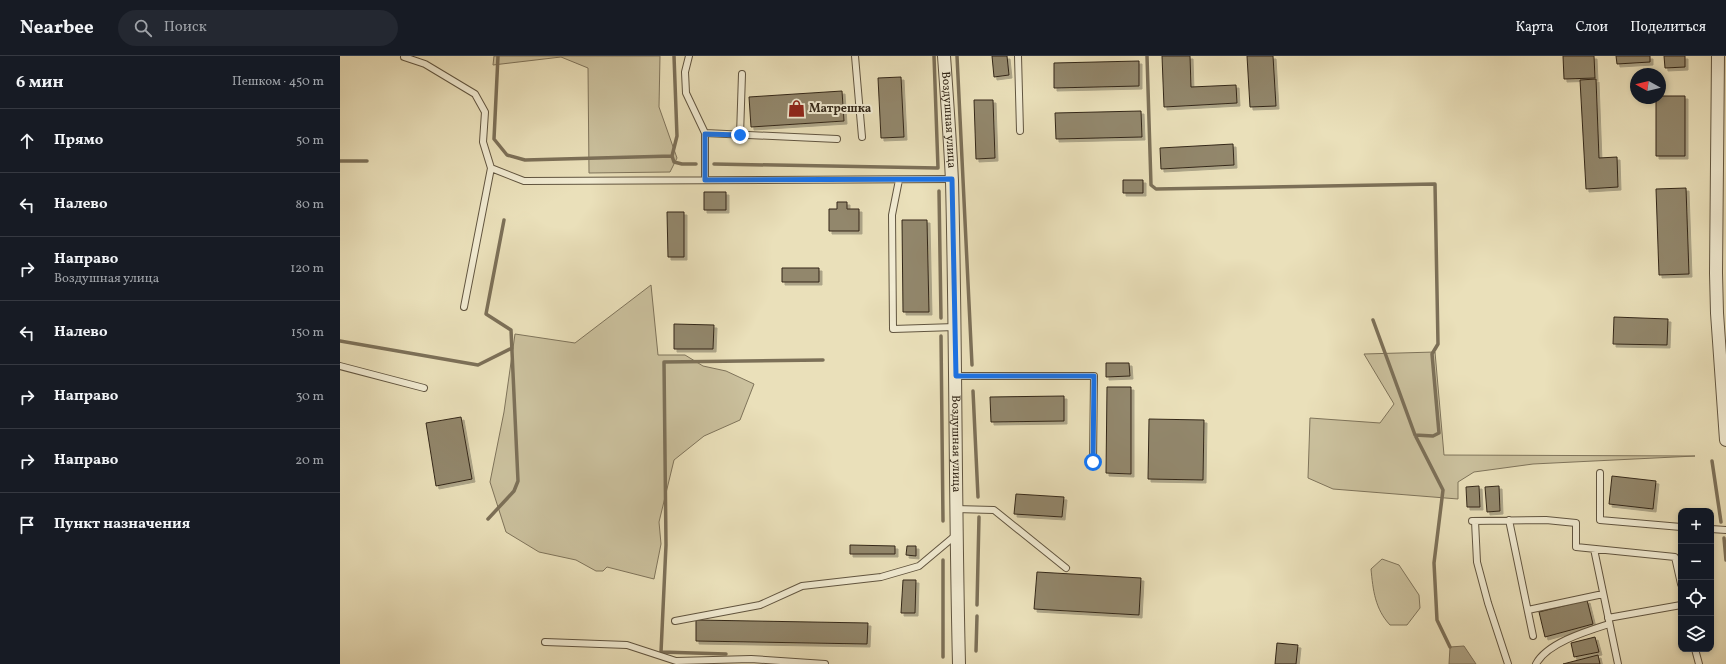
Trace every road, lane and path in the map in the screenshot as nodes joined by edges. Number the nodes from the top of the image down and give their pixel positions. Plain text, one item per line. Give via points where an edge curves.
1 (689, 56) edge
2 (855, 56) edge
3 (944, 56) edge
4 (1018, 56) edge
5 (1718, 56) edge
6 (404, 57) edge
7 (742, 74) dead end
8 (1020, 131) dead end
9 (705, 134) junction
10 (740, 135) junction
11 (862, 137) dead end
12 (837, 139) dead end
13 (491, 168) junction
14 (952, 179) junction
15 (705, 180) junction
16 (899, 180) junction
17 (464, 307) dead end
18 (955, 327) junction
19 (340, 366) edge
20 (956, 376) junction
21 (424, 388) dead end
22 (1726, 440) edge
23 (1093, 462) dead end
24 (1600, 473) dead end
25 (955, 509) junction
26 (1509, 520) junction
27 (1678, 527) edge
28 (1714, 529) edge
29 (1726, 530) edge
30 (956, 535) junction
31 (1594, 549) junction
32 (1066, 568) dead end
33 (1680, 580) edge
34 (1603, 594) junction
35 (1678, 606) edge
36 (1528, 610) junction
37 (1608, 618) junction
38 (675, 621) dead end
39 (1609, 624) junction
40 (1533, 636) dead end
41 (545, 642) dead end
42 (1696, 652) edge
43 (825, 664) edge
44 (959, 664) edge
45 (1508, 664) edge
46 (1536, 664) edge
47 (1618, 664) edge
48 (1698, 664) edge

1 - 9 lane via 684,72 686,93
2 - 11 lane
3 - 14 street, Воздушная улица
4 - 8 lane
5 - 22 street via 1716,273
6 - 13 lane via 425,64 475,94 485,112 483,142
7 - 10 lane
9 - 10 lane
9 - 15 lane
10 - 12 lane
13 - 15 lane via 524,181
13 - 17 lane
14 - 16 lane
14 - 18 street, Воздушная улица
15 - 16 lane
16 - 18 lane via 892,215 893,328
18 - 20 street, Воздушная улица
19 - 21 lane
20 - 23 lane via 1094,376
20 - 25 street, Воздушная улица
24 - 27 lane via 1600,520
25 - 30 street, Воздушная улица
25 - 32 lane via 994,510
26 - 31 lane via 1576,523 1576,547
26 - 36 lane
26 - 45 lane via 1473,521 1477,562
28 - 29 lane
30 - 38 lane via 919,566 881,577 802,586 760,605
30 - 44 street, Воздушная улица
31 - 33 lane via 1675,557
31 - 34 lane
34 - 36 lane
34 - 37 lane
35 - 37 lane
36 - 40 lane
37 - 39 lane
39 - 46 lane via 1590,630 1549,650
39 - 47 lane
41 - 43 lane via 627,645 676,661 751,659
42 - 48 lane

